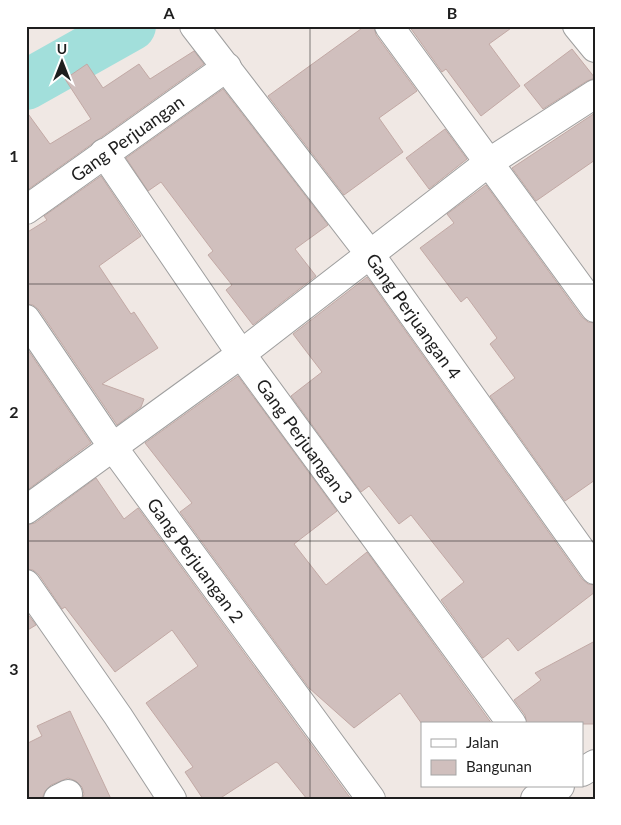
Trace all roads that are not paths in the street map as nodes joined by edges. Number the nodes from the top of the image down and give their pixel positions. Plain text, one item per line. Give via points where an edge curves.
1 (194, 26) edge
2 (389, 26) edge
3 (577, 26) edge
4 (595, 48) edge
5 (227, 67) junction
6 (595, 94) edge
7 (104, 154) junction
8 (488, 163) junction
9 (26, 210) edge
10 (369, 253) junction
11 (595, 308) edge
12 (26, 319) edge
13 (241, 354) junction
14 (112, 446) junction
15 (26, 510) edge
16 (595, 570) edge
17 (26, 584) edge
18 (511, 722) edge
19 (595, 764) edge
20 (584, 771) edge
21 (555, 788) edge
22 (172, 799) edge
23 (371, 799) edge
24 (535, 799) edge

1 - 5 street, Gang Perjuangan 4
2 - 8 street
3 - 4 street
5 - 7 street, Gang Perjuangan
5 - 10 street, Gang Perjuangan 4
6 - 8 street
7 - 9 street, Gang Perjuangan
7 - 13 street, Gang Perjuangan 3
8 - 10 street
8 - 11 street
10 - 13 street
10 - 16 street, Gang Perjuangan 4
12 - 14 street, Gang Perjuangan 2
13 - 14 street
13 - 18 street, Gang Perjuangan 3
14 - 15 street
14 - 23 street, Gang Perjuangan 2
17 - 22 street
19 - 20 street
21 - 24 street

